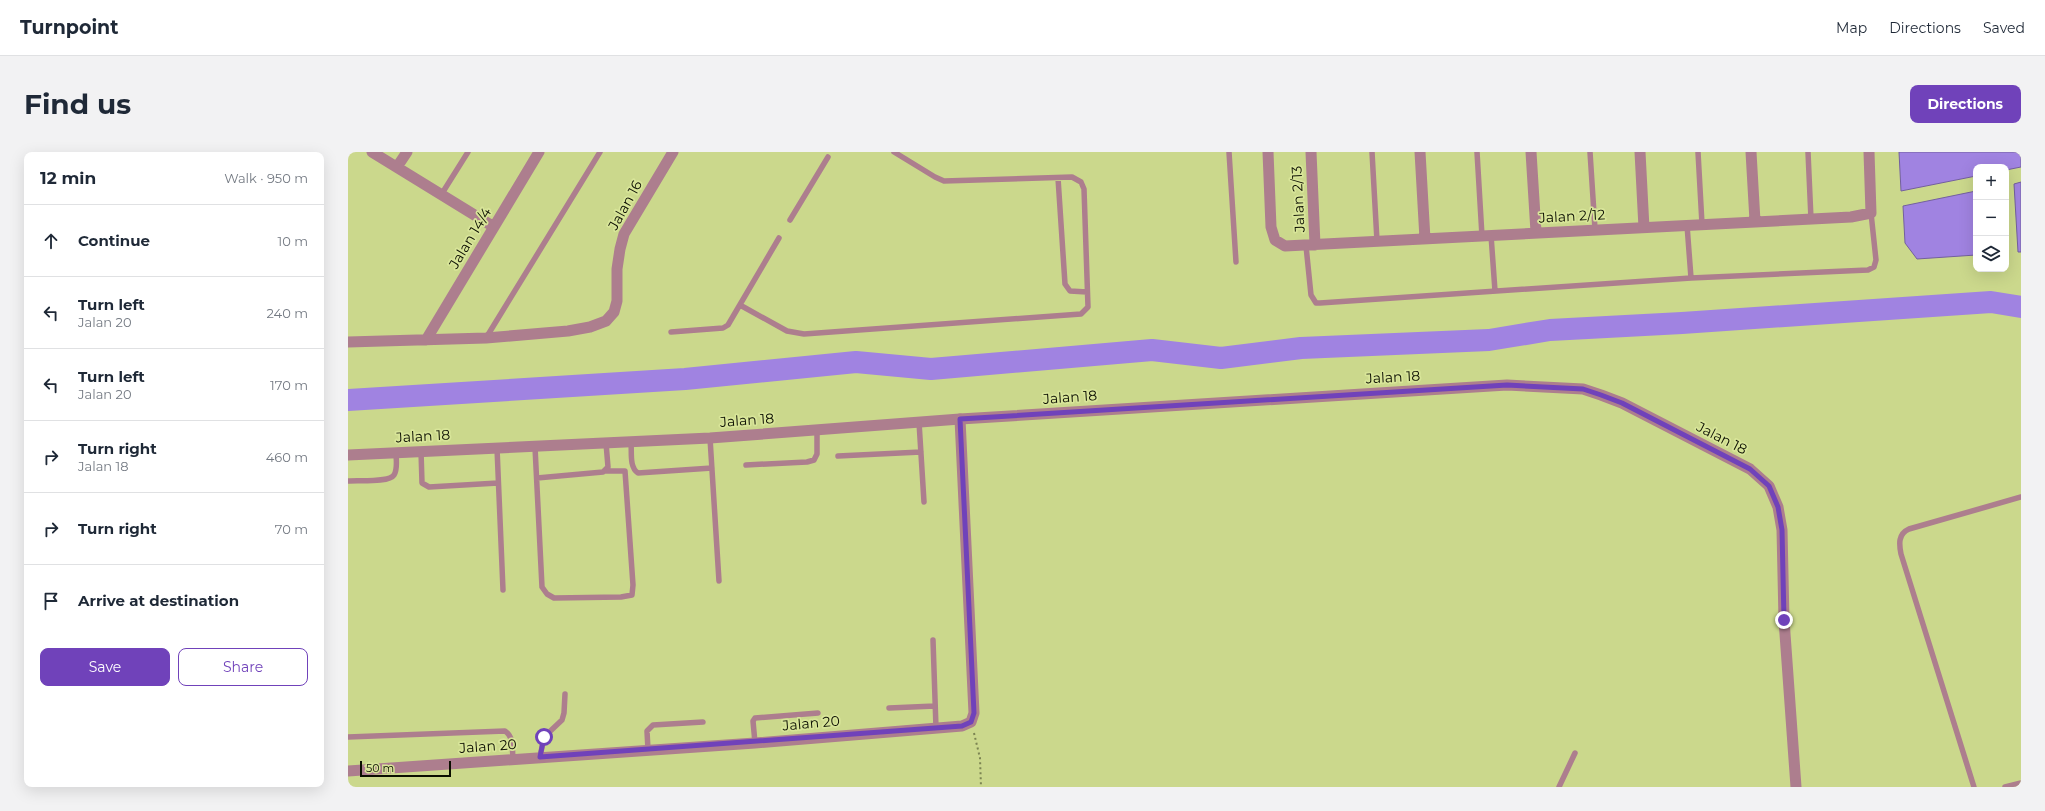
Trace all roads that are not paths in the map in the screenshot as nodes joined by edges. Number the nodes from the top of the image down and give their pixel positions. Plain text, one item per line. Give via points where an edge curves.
1 (372, 152) edge
2 (407, 152) edge
3 (468, 152) edge
4 (539, 152) edge
5 (600, 152) edge
6 (673, 152) edge
7 (894, 152) edge
8 (1229, 152) edge
9 (1268, 152) edge
10 (1311, 152) edge
11 (1372, 152) edge
12 (1420, 152) edge
13 (1477, 152) edge
14 (1531, 152) edge
15 (1590, 152) edge
16 (1640, 152) edge
17 (1698, 152) edge
18 (1751, 152) edge
19 (1808, 152) edge
20 (1869, 152) edge
21 (828, 157) dead end
22 (398, 167) junction
23 (1058, 178) junction
24 (441, 195) junction
25 (1871, 213) junction
26 (1810, 219) junction
27 (790, 220) dead end
28 (1755, 221) junction
29 (1702, 224) junction
30 (1687, 225) junction
31 (494, 227) junction
32 (1644, 228) junction
33 (1595, 230) junction
34 (1536, 232) junction
35 (1487, 235) junction
36 (779, 238) dead end
37 (1425, 239) junction
38 (1377, 241) junction
39 (1311, 245) junction
40 (1236, 262) dead end
41 (1691, 278) junction
42 (1495, 291) junction
43 (1087, 292) junction
44 (740, 305) junction
45 (672, 332) dead end
46 (486, 338) junction
47 (426, 340) junction
48 (348, 342) edge
49 (960, 419) junction
50 (919, 422) junction
51 (817, 431) junction
52 (710, 438) junction
53 (631, 442) junction
54 (606, 443) junction
55 (535, 447) junction
56 (497, 448) junction
57 (421, 452) junction
58 (921, 452) junction
59 (396, 453) junction
60 (348, 455) edge
61 (838, 456) dead end
62 (746, 465) dead end
63 (712, 468) junction
64 (606, 471) junction
65 (537, 478) junction
66 (348, 481) edge
67 (498, 483) junction
68 (2021, 497) edge
69 (924, 502) dead end
70 (719, 581) dead end
71 (503, 590) dead end
72 (933, 640) dead end
73 (565, 694) dead end
74 (935, 706) junction
75 (889, 708) dead end
76 (818, 713) dead end
77 (703, 722) dead end
78 (936, 728) junction
79 (348, 737) edge
80 (755, 743) junction
81 (648, 750) junction
82 (1575, 753) dead end
83 (540, 757) junction
84 (513, 759) junction
85 (348, 771) edge
86 (2021, 783) edge
87 (1559, 787) edge
88 (1796, 787) edge
89 (1974, 787) edge
90 (2005, 787) edge

1 - 22 street
2 - 22 street
3 - 24 lane
4 - 31 street, Jalan 14/4
5 - 46 lane
6 - 46 street, Jalan 16 via 624,234 616,268 618,301 614,312 606,321 568,331
7 - 23 lane via 944,181
8 - 40 lane
9 - 39 street, Jalan 2/12 via 1271,227 1275,240 1285,246
10 - 39 street, Jalan 2/13
11 - 38 lane
12 - 37 street
13 - 35 lane
14 - 34 street
15 - 33 lane
16 - 32 street
17 - 29 lane
18 - 28 street
19 - 26 lane
20 - 25 street
21 - 27 lane
22 - 24 street
23 - 43 lane via 1065,284 1074,293
23 - 43 lane via 1076,178 1084,189
24 - 31 street
25 - 26 street, Jalan 2/12
25 - 41 lane via 1876,260 1874,267 1868,270
26 - 28 street, Jalan 2/12
28 - 29 street, Jalan 2/12
29 - 30 street, Jalan 2/12
30 - 32 street, Jalan 2/12
30 - 41 lane
31 - 47 street, Jalan 14/4
32 - 33 street, Jalan 2/12
33 - 34 street, Jalan 2/12
34 - 35 street, Jalan 2/12
35 - 37 street, Jalan 2/12
35 - 42 lane
36 - 44 lane
37 - 38 street, Jalan 2/12
38 - 39 street, Jalan 2/12
39 - 42 lane via 1311,295 1316,303
41 - 42 lane
43 - 44 lane via 1088,307 1081,314 804,334 787,331
44 - 45 lane via 728,325 723,328
46 - 47 street
47 - 48 street
49 - 50 street, Jalan 18
49 - 78 street, Jalan 20 via 974,713 971,722 962,726
49 - 88 street, Jalan 18 via 1507,385 1583,389 1622,403 1750,469 1769,486 1778,507 1782,530 1784,620
50 - 51 street, Jalan 18
50 - 58 lane
51 - 52 street, Jalan 18
51 - 62 lane via 817,454 814,460
52 - 53 street, Jalan 18
52 - 63 lane
53 - 54 street, Jalan 18
53 - 63 lane via 632,464 638,473
54 - 55 street, Jalan 18
54 - 64 lane
55 - 56 street, Jalan 18
55 - 65 lane
56 - 57 street, Jalan 18
56 - 67 lane
57 - 59 street, Jalan 18
57 - 67 lane via 422,483 429,487
58 - 61 lane
58 - 69 lane
59 - 60 street, Jalan 18
59 - 66 lane via 394,475 388,480
63 - 70 lane
64 - 65 lane
64 - 65 lane via 625,471 633,585 632,595 621,597 554,598 542,587
67 - 71 lane
68 - 89 lane via 1909,529 1900,537 1901,554
72 - 74 lane
73 - 83 lane via 562,720 544,737
74 - 75 lane
74 - 78 lane
76 - 80 lane via 755,718
77 - 81 lane via 653,725 647,731
78 - 80 street, Jalan 20
79 - 84 lane via 505,731 510,734 512,740
80 - 81 street, Jalan 20
81 - 83 street, Jalan 20
82 - 87 lane
83 - 84 street, Jalan 20
84 - 85 street, Jalan 20
86 - 90 lane

